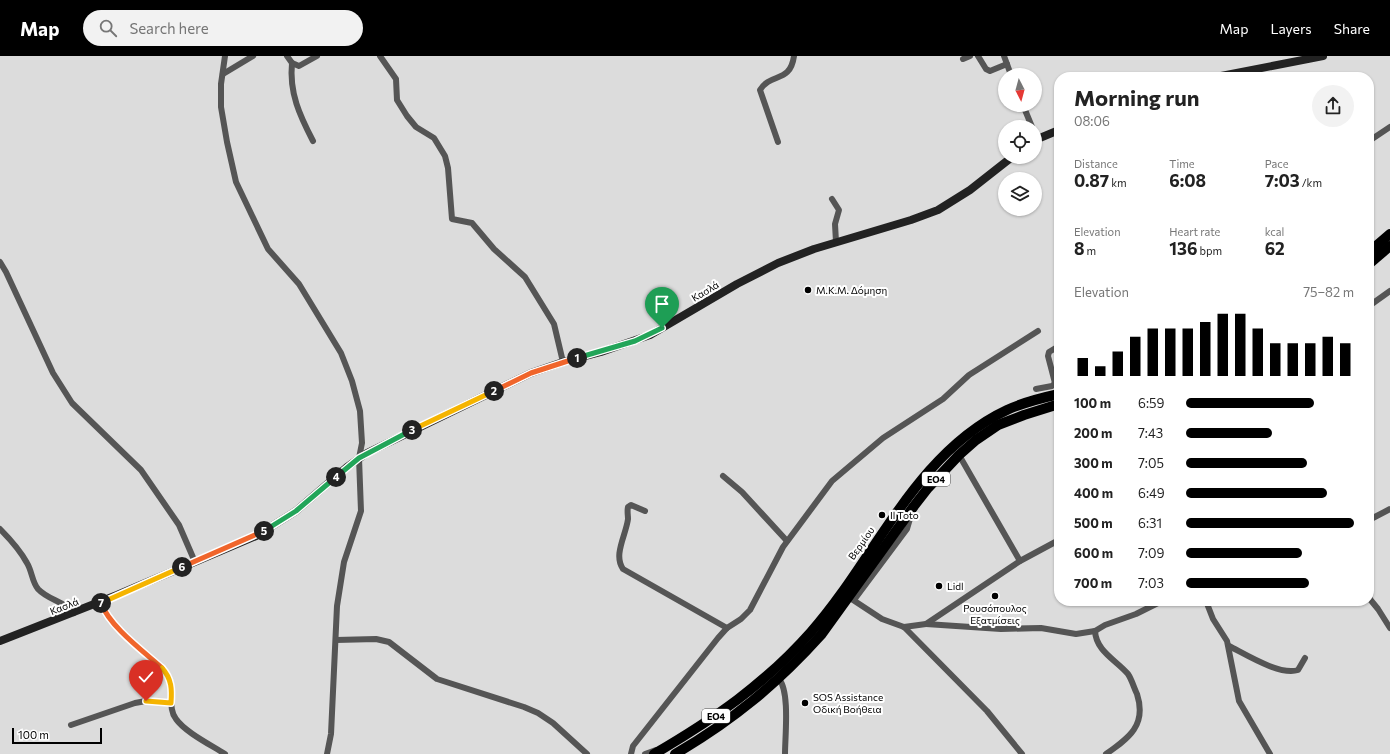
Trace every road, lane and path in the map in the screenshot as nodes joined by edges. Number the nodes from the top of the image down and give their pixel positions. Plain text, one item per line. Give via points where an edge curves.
1 (225, 56) edge
2 (253, 56) edge
3 (287, 56) edge
4 (317, 56) edge
5 (380, 56) edge
6 (794, 56) edge
7 (970, 56) edge
8 (978, 56) edge
9 (1004, 56) edge
10 (1322, 56) edge
11 (963, 59) dead end
12 (292, 64) junction
13 (1007, 64) junction
14 (1008, 68) edge
15 (1241, 72) edge
16 (223, 74) junction
17 (1390, 127) edge
18 (1054, 132) edge
19 (1042, 136) edge
20 (1374, 138) edge
21 (313, 141) dead end
22 (778, 142) dead end
23 (1003, 164) edge
24 (832, 198) dead end
25 (1390, 234) edge
26 (836, 242) junction
27 (1390, 246) edge
28 (1374, 248) edge
29 (1374, 260) edge
30 (0, 262) edge
31 (1390, 291) edge
32 (1374, 302) edge
33 (1038, 332) dead end
34 (1054, 349) edge
35 (563, 362) junction
36 (1054, 376) edge
37 (1054, 384) edge
38 (1036, 390) dead end
39 (1054, 395) edge
40 (1054, 406) edge
41 (959, 455) junction
42 (359, 458) junction
43 (723, 476) dead end
44 (1390, 509) edge
45 (645, 511) dead end
46 (1374, 517) edge
47 (0, 529) edge
48 (786, 541) junction
49 (1054, 543) edge
50 (1020, 561) junction
51 (195, 562) junction
52 (848, 596) junction
53 (100, 602) junction
54 (1374, 604) edge
55 (1152, 606) edge
56 (1208, 606) edge
57 (74, 613) junction
58 (926, 624) junction
59 (904, 627) junction
60 (726, 628) junction
61 (1390, 628) edge
62 (1095, 631) junction
63 (336, 640) junction
64 (0, 641) edge
65 (1228, 646) junction
66 (1305, 658) dead end
67 (776, 675) junction
68 (171, 703) junction
69 (71, 725) dead end
70 (676, 741) junction
71 (225, 754) edge
72 (327, 754) edge
73 (587, 754) edge
74 (631, 754) edge
75 (645, 754) edge
76 (654, 754) edge
77 (675, 754) edge
78 (785, 754) edge
79 (1022, 754) edge
80 (1106, 754) edge
81 (1270, 754) edge

1 - 16 street
2 - 16 street
3 - 12 street
4 - 12 street via 303,65
5 - 35 street via 396,80 397,100 407,116 416,127 434,138 445,156 452,219 472,223 494,249 525,277 554,324
6 - 22 street via 787,74 766,83 760,90
7 - 11 street
8 - 13 street via 990,71
9 - 13 street
10 - 15 street
12 - 21 street via 292,86 296,105
13 - 14 street
16 - 42 street via 221,107 236,182 268,249 298,284 344,360 360,411 362,443
17 - 20 street
18 - 19 street
23 - 26 street, Κασλά via 970,190 938,210
24 - 26 street via 839,210 835,224
25 - 28 main road
26 - 35 street, Κασλά via 768,268 642,339
27 - 29 main road
30 - 51 street via 53,373 72,403 141,470 179,525
31 - 32 street
33 - 48 street via 972,373 943,399 874,445 832,481
34 - 36 street via 1048,356
35 - 42 street, Κασλά via 516,380
37 - 38 street
39 - 52 main road, Βερμίου / ΕΟ4 via 1008,410 983,424 941,458 906,500
40 - 41 main road, Βερμίου / ΕΟ4 via 998,425
41 - 50 street
41 - 52 main road, Βερμίου / ΕΟ4 via 928,488
42 - 51 street, Κασλά via 278,523 249,539
42 - 63 street via 361,511 344,562
43 - 48 street via 742,492
44 - 46 street
45 - 60 street via 631,505 628,507 619,557 620,565 627,572
47 - 57 street via 13,542 28,564 36,587 68,606
48 - 60 street via 750,610
49 - 50 street
50 - 58 street
51 - 53 street, Κασλά
52 - 59 street via 882,619
52 - 67 main road, Βερμίου / ΕΟ4 via 813,630
53 - 57 street, Κασλά
53 - 68 street via 115,625 167,674 172,685
54 - 61 street
55 - 62 street
56 - 65 street
57 - 64 street, Κασλά
58 - 59 street
58 - 62 street via 1001,629 1041,628 1076,634
59 - 79 street via 988,711
60 - 74 street via 681,682 633,746
62 - 80 street via 1100,646 1128,675 1139,702 1139,720 1133,733
63 - 72 street via 331,734
63 - 73 street via 376,639 389,642 437,679 538,713
65 - 66 street via 1278,670 1290,672 1298,670
65 - 81 street via 1237,696
67 - 70 main road, ΕΟ4
67 - 77 main road, ΕΟ4 via 733,717
67 - 78 street via 783,684 785,694
68 - 69 street via 135,703
68 - 71 street via 176,719 185,728
70 - 75 street
70 - 76 main road, ΕΟ4

